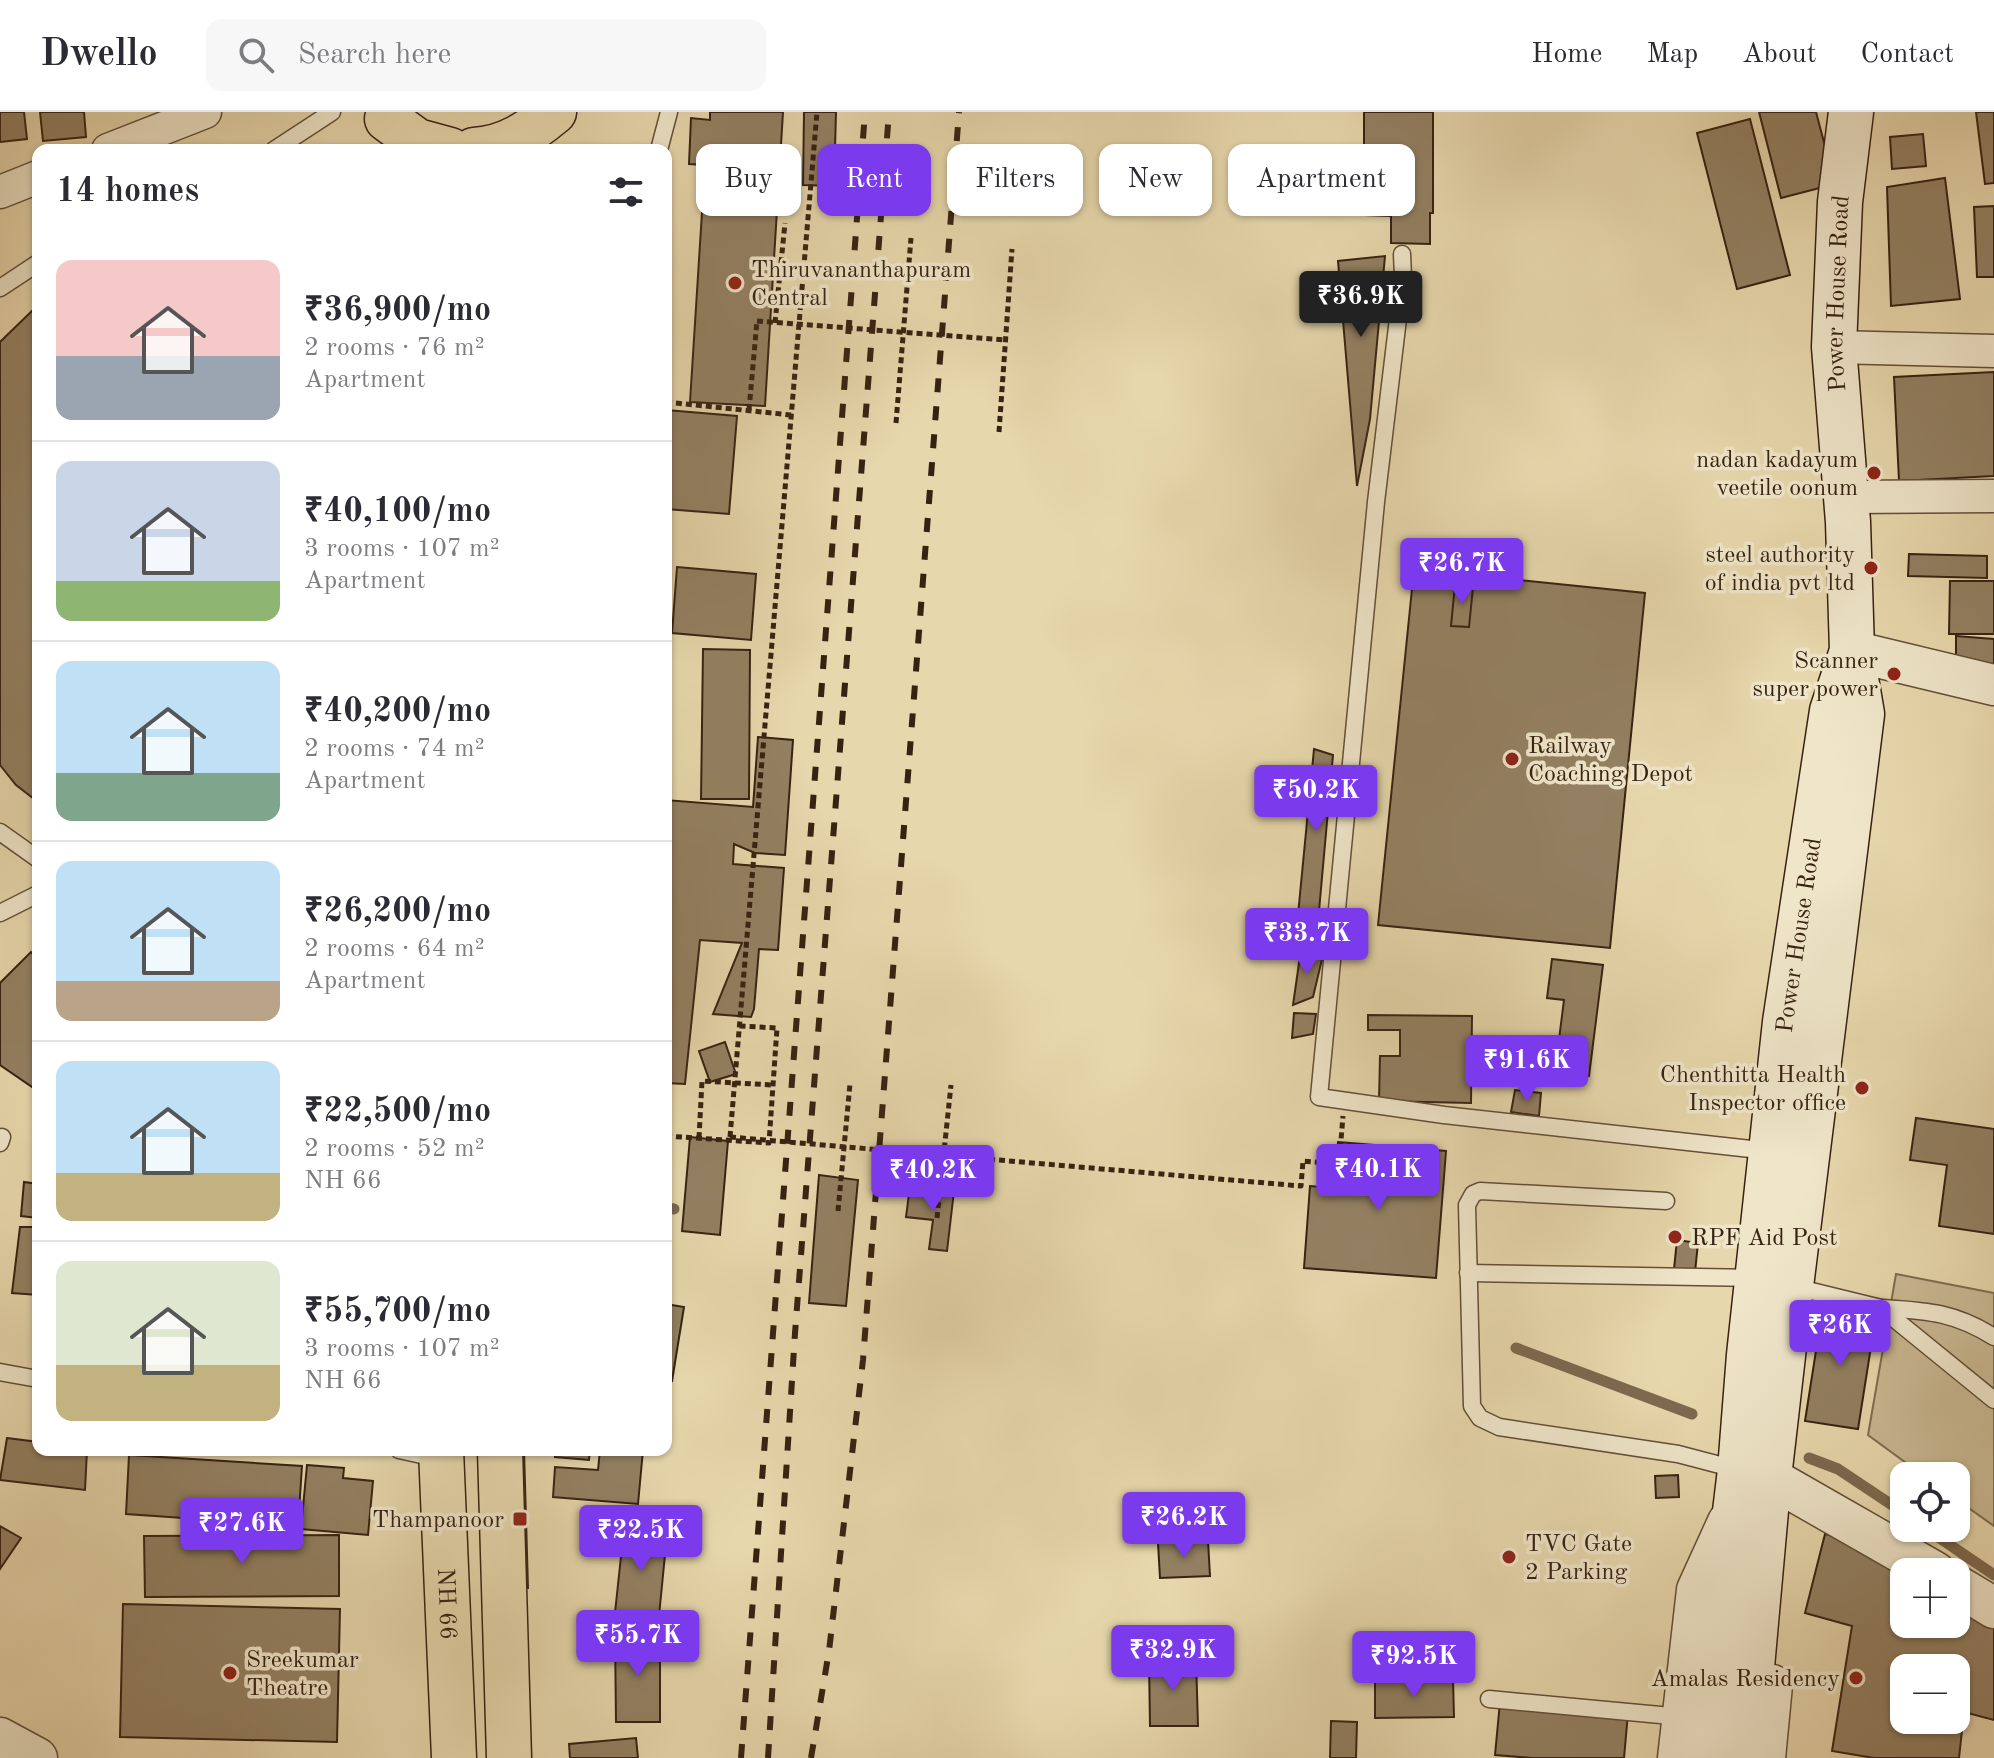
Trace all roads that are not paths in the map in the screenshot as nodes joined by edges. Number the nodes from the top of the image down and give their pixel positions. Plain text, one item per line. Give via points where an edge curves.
1 (205, 112) edge
2 (332, 112) edge
3 (554, 112) edge
4 (566, 112) edge
5 (669, 112) edge
6 (1851, 112) edge
7 (394, 127) edge
8 (123, 144) edge
9 (283, 144) edge
10 (428, 144) edge
11 (504, 144) edge
12 (557, 144) edge
13 (661, 144) edge
14 (32, 179) edge
15 (0, 192) edge
16 (1402, 254) dead end
17 (32, 267) edge
18 (0, 288) edge
19 (1834, 347) junction
20 (1994, 351) edge
21 (1994, 496) edge
22 (1846, 497) junction
23 (1852, 651) junction
24 (1994, 685) edge
25 (0, 832) edge
26 (32, 855) edge
27 (32, 897) edge
28 (0, 913) edge
29 (1771, 1152) junction
30 (1666, 1201) dead end
31 (1468, 1273) junction
32 (1774, 1282) junction
33 (1881, 1308) junction
34 (1994, 1337) edge
35 (0, 1372) edge
36 (32, 1378) edge
37 (1994, 1400) edge
38 (441, 1456) edge
39 (500, 1456) edge
40 (1753, 1490) junction
41 (1904, 1558) edge
42 (1970, 1593) edge
43 (1994, 1608) edge
44 (1489, 1699) dead end
45 (1682, 1717) junction
46 (454, 1758) edge
47 (509, 1758) edge
48 (1678, 1758) edge
49 (1722, 1758) edge
50 (1765, 1758) edge

1 - 8 street
2 - 9 lane
3 - 11 main road via 526,136
4 - 12 main road
5 - 13 lane
6 - 19 main road, Power House Road via 1840,202
7 - 10 main road
14 - 15 street
16 - 29 lane via 1319,1097
17 - 18 lane
19 - 20 street
19 - 22 main road, Power House Road
21 - 22 street
22 - 23 main road, Power House Road
23 - 24 street
23 - 29 main road, Power House Road via 1832,711
23 - 32 main road via 1862,714
25 - 26 lane
27 - 28 lane
29 - 32 main road, Power House Road
30 - 31 lane via 1480,1191 1467,1205
31 - 32 lane
31 - 40 lane via 1472,1406 1480,1418 1499,1427 1678,1454
32 - 33 lane
32 - 40 main road, Power House Road
33 - 34 lane via 1936,1311
33 - 37 lane
35 - 36 lane
38 - 46 main road, NH 66
39 - 47 main road
40 - 41 street
40 - 45 street via 1697,1590
40 - 49 main road, Power House Road via 1709,1729
40 - 50 street via 1777,1577
42 - 43 street
44 - 45 lane
45 - 48 street

